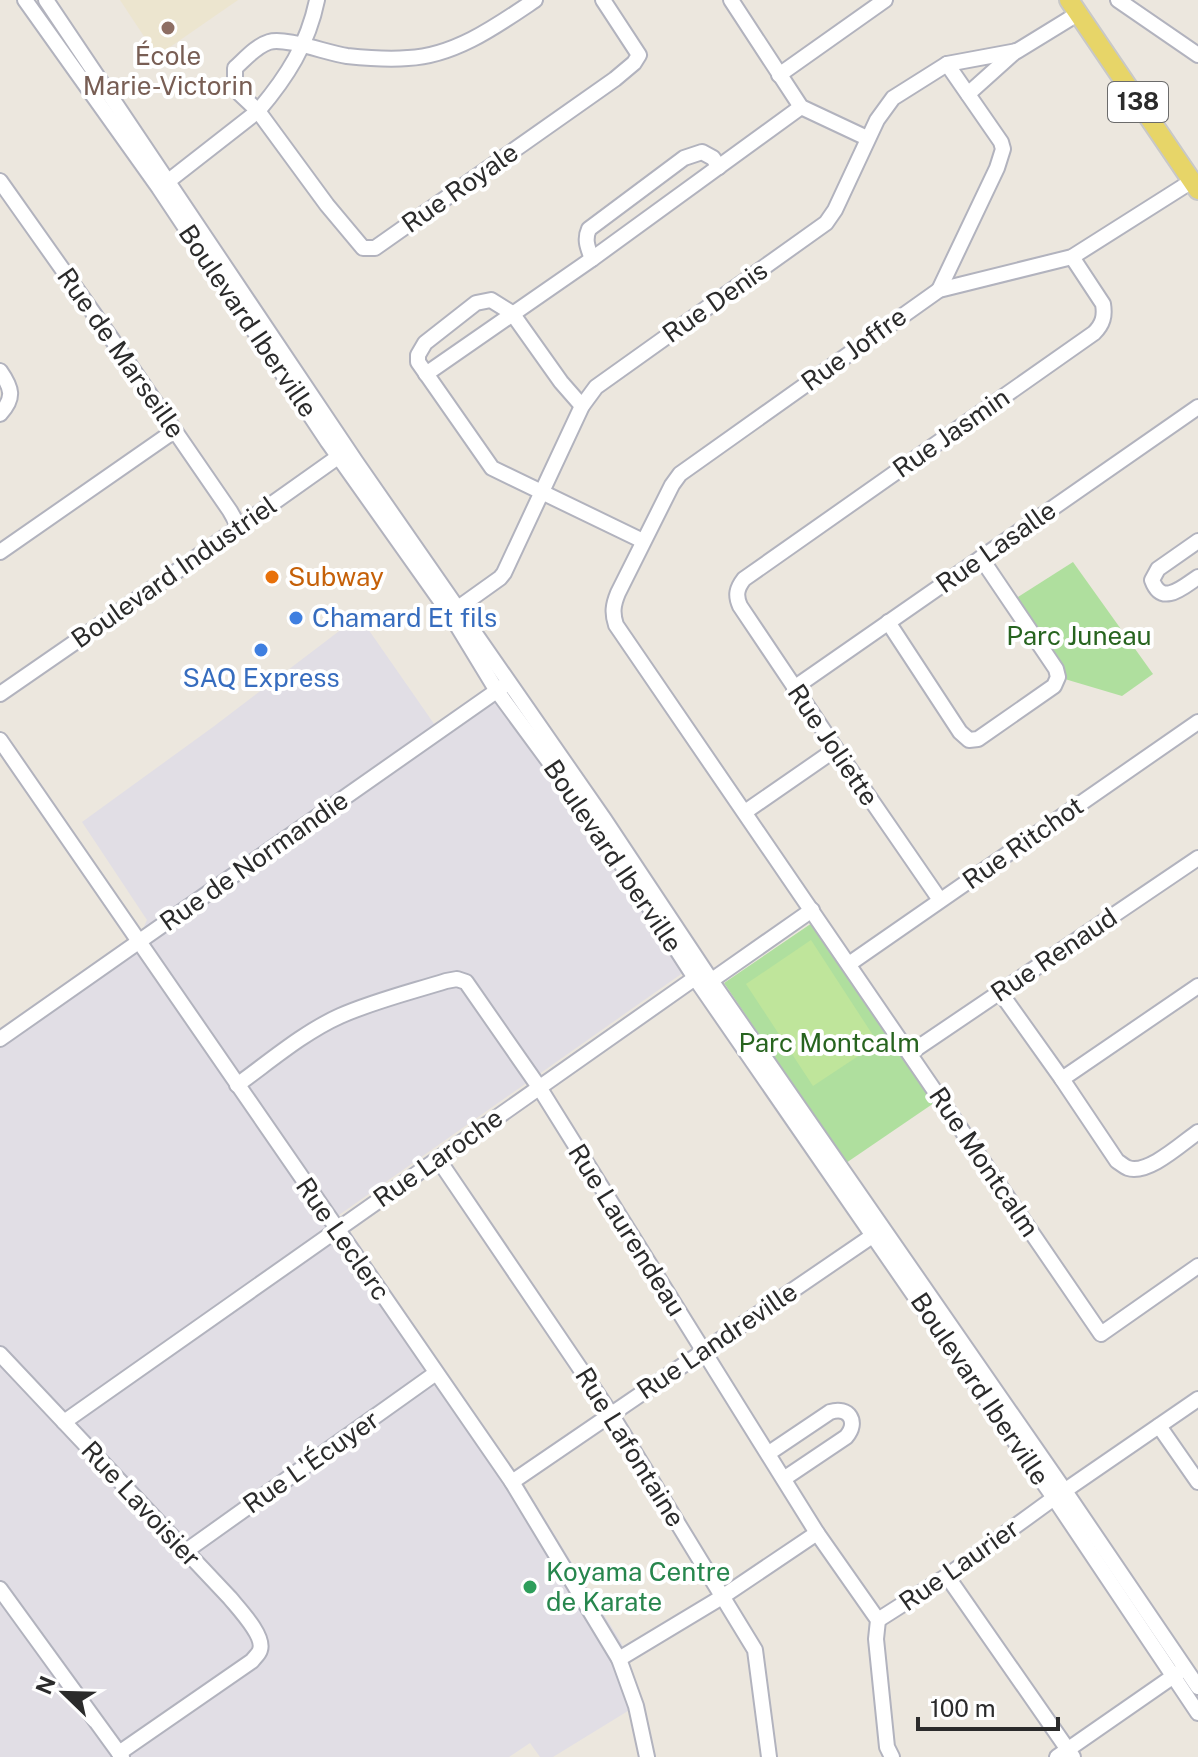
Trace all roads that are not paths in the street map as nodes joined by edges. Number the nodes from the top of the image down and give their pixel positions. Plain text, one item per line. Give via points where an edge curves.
1 (25, 0) edge
2 (46, 0) edge
3 (317, 0) edge
4 (535, 0) edge
5 (603, 0) edge
6 (731, 0) edge
7 (885, 0) edge
8 (1118, 0) edge
9 (1074, 6) edge
10 (303, 46) junction
11 (1017, 51) junction
12 (1198, 55) edge
13 (947, 64) junction
14 (779, 75) junction
15 (968, 94) junction
16 (801, 107) junction
17 (258, 111) junction
18 (867, 138) junction
19 (719, 167) junction
20 (0, 181) edge
21 (164, 185) junction
22 (1195, 186) edge
23 (1072, 257) junction
24 (592, 259) junction
25 (939, 290) junction
26 (512, 313) junction
27 (0, 371) edge
28 (426, 374) junction
29 (582, 406) junction
30 (1198, 407) edge
31 (0, 414) edge
32 (174, 431) junction
33 (344, 453) junction
34 (542, 492) junction
35 (239, 527) junction
36 (643, 541) junction
37 (1198, 541) edge
38 (0, 552) edge
39 (981, 558) junction
40 (1198, 577) edge
41 (738, 586) joint
42 (458, 608) junction
43 (888, 622) junction
44 (616, 625) joint
45 (503, 687) junction
46 (794, 688) junction
47 (0, 694) edge
48 (1198, 722) edge
49 (0, 740) edge
50 (836, 749) junction
51 (745, 812) junction
52 (1198, 858) edge
53 (940, 900) junction
54 (812, 910) junction
55 (138, 942) junction
56 (849, 964) junction
57 (695, 978) junction
58 (712, 980) junction
59 (1198, 986) edge
60 (1000, 992) junction
61 (0, 1039) edge
62 (910, 1053) junction
63 (1062, 1079) junction
64 (237, 1085) junction
65 (539, 1087) junction
66 (1198, 1132) edge
67 (438, 1159) junction
68 (337, 1230) junction
69 (878, 1231) junction
70 (1198, 1266) edge
71 (702, 1351) junction
72 (0, 1354) edge
73 (436, 1373) junction
74 (1198, 1399) edge
75 (611, 1414) junction
76 (64, 1422) junction
77 (1159, 1426) junction
78 (769, 1453) junction
79 (785, 1478) junction
80 (512, 1482) junction
81 (1198, 1482) edge
82 (1060, 1494) junction
83 (817, 1533) junction
84 (186, 1551) junction
85 (947, 1576) junction
86 (0, 1589) edge
87 (722, 1597) junction
88 (878, 1620) junction
89 (619, 1659) junction
90 (1179, 1673) junction
91 (1198, 1687) edge
92 (1198, 1713) edge
93 (1066, 1754) edge
94 (121, 1755) edge
95 (647, 1757) edge
96 (769, 1757) edge
97 (892, 1757) edge

1 - 21 street, Boulevard Iberville
2 - 21 street, Boulevard Iberville
3 - 10 street
4 - 10 street via 447,50 409,59
5 - 17 street, Rue Royale via 639,55 634,63 375,248 363,248
6 - 14 street
7 - 14 street
8 - 12 street
9 - 11 street, Rue Denis
9 - 22 main road, 138
10 - 17 street
10 - 17 street via 267,42 235,68 240,94
11 - 13 street, Rue Denis
11 - 15 street, Rue Denis
13 - 15 street
13 - 18 street, Rue Denis via 893,98
14 - 16 street
15 - 25 street via 1003,149
16 - 18 street
16 - 19 street
17 - 21 street
18 - 29 street, Rue Denis via 826,223 596,387
19 - 24 street
19 - 24 street via 702,152 684,158 589,229 586,243
20 - 32 street, Rue de Marseille
21 - 33 street, Boulevard Iberville
22 - 23 street, Rue Joffre
23 - 25 street, Rue Joffre
23 - 41 street, Rue Jasmin via 1103,304 1102,325 1094,333
24 - 26 street
25 - 36 street, Rue Joffre via 680,474
26 - 28 street
26 - 28 street via 491,300 476,303 421,347 418,362
26 - 29 street
27 - 31 street via 11,393
28 - 34 street via 492,468
29 - 34 street, Rue Denis
30 - 39 street, Rue Lasalle
32 - 35 street, Rue de Marseille
32 - 38 street
33 - 35 street, Boulevard Industriel
33 - 42 street, Boulevard Iberville
33 - 45 street, Boulevard Iberville
34 - 36 street
34 - 42 street, Rue Denis via 500,578
35 - 47 street, Boulevard Industriel
36 - 44 street, Rue Joffre via 614,603
37 - 40 street via 1158,569 1152,580 1156,589 1171,594
39 - 43 street, Rue Lasalle
39 - 43 street via 1058,677 1054,686 978,739 969,740 960,732
41 - 46 street, Rue Joliette via 740,606
42 - 45 street, Boulevard Iberville
43 - 46 street, Rue Lasalle
44 - 51 street, Rue Montcalm
45 - 55 street, Rue de Normandie
45 - 57 street, Boulevard Iberville
45 - 58 street, Boulevard Iberville via 604,819
46 - 50 street, Rue Joliette
48 - 53 street, Rue Ritchot
49 - 55 street, Rue Leclerc
50 - 51 street
50 - 53 street, Rue Joliette
51 - 54 street, Rue Montcalm
52 - 60 street, Rue Renaud
53 - 56 street, Rue Ritchot
54 - 56 street, Rue Montcalm
54 - 58 street
55 - 61 street, Rue de Normandie
55 - 64 street, Rue Leclerc
56 - 62 street, Rue Montcalm
57 - 58 street
57 - 65 street, Rue Laroche
57 - 69 street, Boulevard Iberville
58 - 69 street, Boulevard Iberville
59 - 63 street
60 - 62 street, Rue Renaud
60 - 63 street
62 - 70 street, Rue Montcalm via 1101,1334
63 - 66 street via 1126,1168 1151,1166
64 - 65 street, Rue Laurendeau via 337,1017 457,979 476,994
64 - 68 street, Rue Leclerc
65 - 67 street, Rue Laroche
65 - 71 street, Rue Laurendeau
67 - 68 street, Rue Laroche
67 - 75 street, Rue Lafontaine
68 - 73 street, Rue Leclerc
68 - 76 street, Rue Laroche
69 - 71 street, Rue Landreville
69 - 82 street, Boulevard Iberville
71 - 75 street, Rue Landreville
71 - 78 street, Rue Laurendeau
72 - 76 street, Rue Lavoisier
73 - 80 street, Rue Leclerc
73 - 84 street, Rue L'Écuyer
74 - 77 street, Rue Laurier
75 - 80 street, Rue Landreville
75 - 87 street, Rue Lafontaine
76 - 84 street, Rue Lavoisier
77 - 81 street
77 - 82 street, Rue Laurier
78 - 79 street, Rue Laurendeau
78 - 79 street via 830,1412 840,1410 852,1419 846,1437
79 - 83 street, Rue Laurendeau
80 - 89 street, Rue Leclerc
82 - 85 street, Rue Laurier
82 - 90 street, Boulevard Iberville
83 - 87 street
83 - 88 street, Rue Laurendeau
84 - 94 street, Rue Lavoisier via 250,1623 260,1652
85 - 88 street, Rue Laurier
85 - 93 street
86 - 94 street
87 - 89 street
87 - 96 street, Rue Lafontaine via 755,1650
88 - 97 street
89 - 95 street, Rue Leclerc
90 - 91 street, Boulevard Iberville
90 - 92 street, Boulevard Iberville
90 - 93 street

